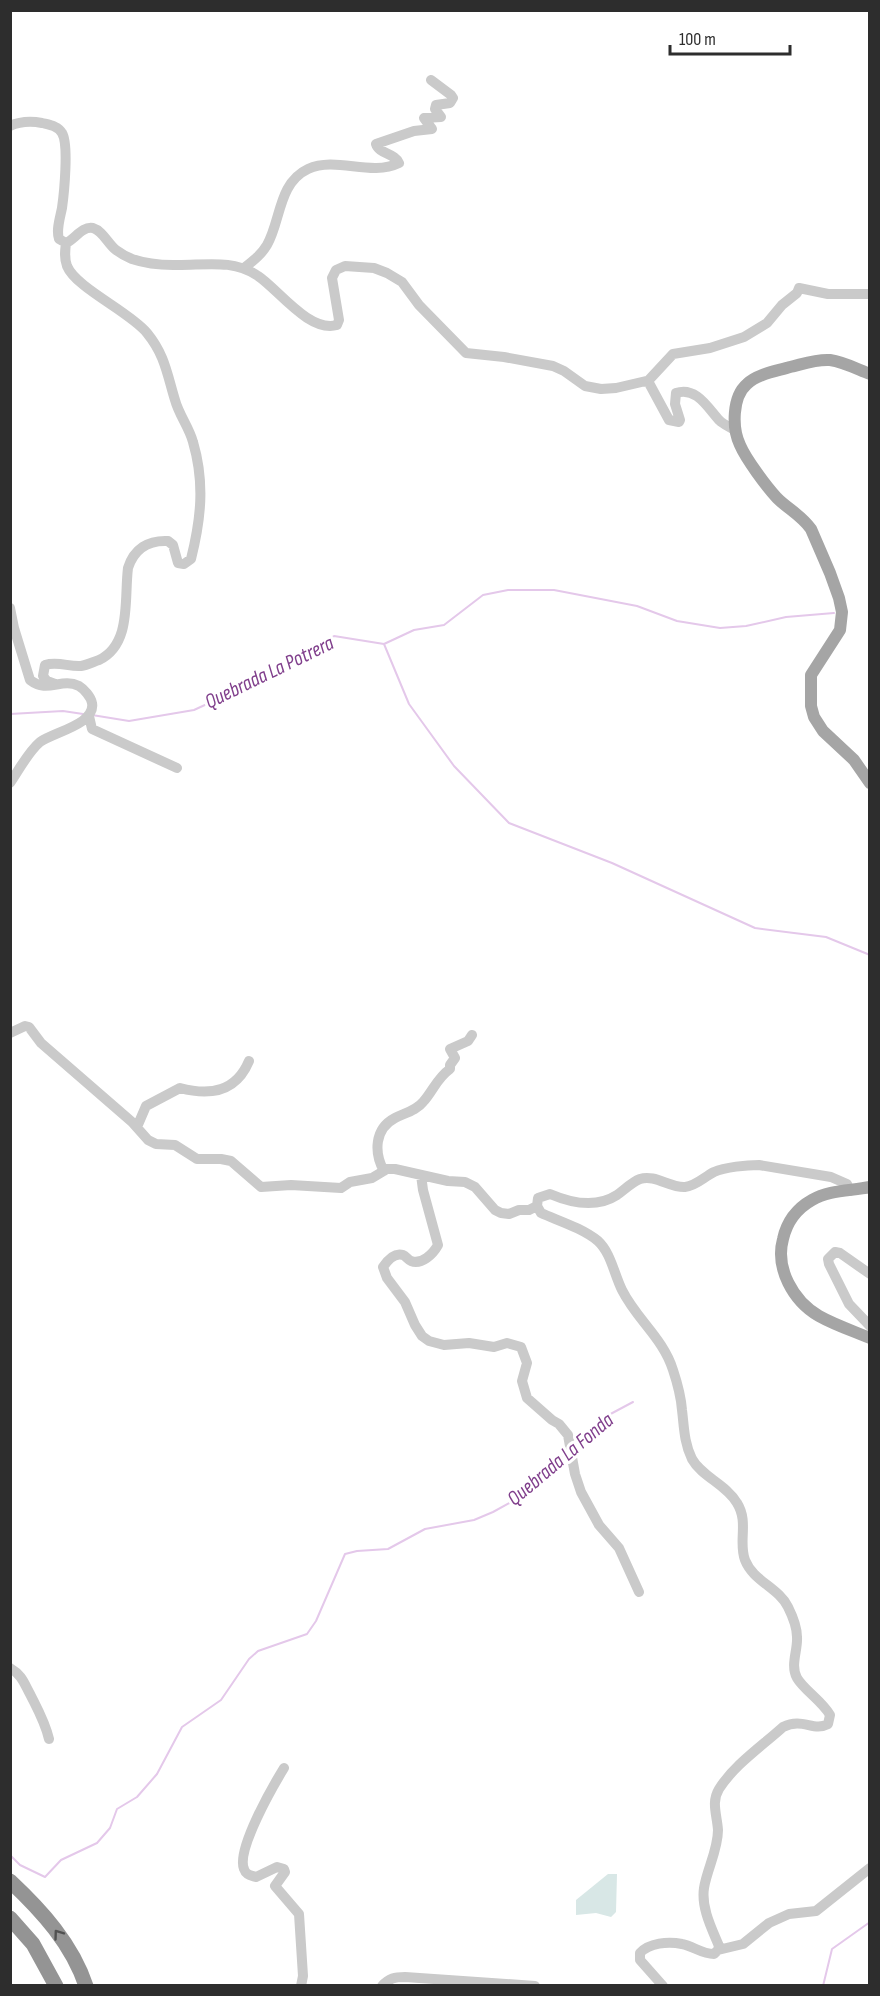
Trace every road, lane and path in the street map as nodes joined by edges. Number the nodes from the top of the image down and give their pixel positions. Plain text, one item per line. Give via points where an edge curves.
1 (431, 80) dead end
2 (10, 126) edge
3 (66, 243) junction
4 (244, 268) junction
5 (870, 294) edge
6 (870, 374) edge
7 (647, 382) junction
8 (736, 431) junction
9 (10, 608) edge
10 (55, 684) junction
11 (91, 712) junction
12 (177, 768) dead end
13 (10, 783) edge
14 (870, 783) edge
15 (10, 1033) edge
16 (472, 1035) dead end
17 (249, 1061) dead end
18 (137, 1127) junction
19 (384, 1171) junction
20 (421, 1175) junction
21 (870, 1187) edge
22 (850, 1191) junction
23 (537, 1206) junction
24 (870, 1275) edge
25 (870, 1326) edge
26 (870, 1338) edge
27 (639, 1592) dead end
28 (10, 1668) edge
29 (49, 1739) dead end
30 (284, 1768) dead end
31 (870, 1868) edge
32 (10, 1881) edge
33 (10, 1918) edge
34 (718, 1950) junction
35 (56, 1986) edge
36 (86, 1986) edge
37 (301, 1986) edge
38 (382, 1986) edge
39 (535, 1986) edge
40 (663, 1986) edge

1 - 4 street via 453,98 450,103 436,105 441,117 424,118 432,129 414,130 376,144 399,163 365,169 323,166 300,174 281,202 266,247
2 - 3 street via 33,121 55,126 62,133 66,167 57,234
3 - 4 street via 91,227 132,259 172,266 213,262
3 - 10 street via 65,258 72,275 146,332 159,351 192,440 201,503 191,560 178,563 168,541 151,542 140,548 128,568 118,644 103,658 89,664 45,665 43,676
4 - 7 street via 315,322 334,326 339,320 332,278 336,270 345,266 374,268 402,282 466,353 553,366 585,386 601,389
5 - 7 street via 828,294 799,288 767,323 732,341 673,354
6 - 8 main road via 829,360 806,362 762,375 747,383 740,395
7 - 8 street via 671,422 681,420 675,397 682,391 702,399 721,422
8 - 14 main road via 740,445 766,484 811,529 833,582 842,612 840,630 811,675 811,706 823,731 854,760
9 - 10 street via 30,680 43,687
10 - 11 street via 79,686 92,698
11 - 12 street via 92,729
11 - 13 street via 83,721 34,748
15 - 18 street via 29,1027 41,1043
16 - 19 street via 450,1049 455,1058 450,1070 423,1102 388,1122 377,1149
17 - 18 street via 234,1083 216,1091 180,1089 146,1106
18 - 19 street via 148,1140 175,1145 197,1159 231,1161 261,1187 340,1188
19 - 20 street via 395,1169
20 - 23 street via 465,1182 501,1213
20 - 27 street via 438,1245 419,1261 396,1255 383,1267 387,1278 405,1302 422,1336 429,1341 494,1347 507,1343 521,1347 527,1362 522,1381 524,1391 530,1403 568,1435 581,1492 598,1525 619,1548
21 - 22 main road
22 - 23 street via 847,1184 831,1177 748,1165 715,1172 686,1187 639,1179 603,1201 570,1202 550,1194 538,1198
22 - 26 main road via 832,1192 798,1209 788,1221 780,1261 800,1300 817,1315
23 - 34 street via 541,1213 598,1242 633,1309 665,1349 682,1407 686,1446 693,1461 737,1502 744,1517 744,1558 750,1570 787,1605 797,1638 797,1678 831,1715 822,1727 800,1722 783,1727 718,1790 714,1804 718,1830 704,1891
24 - 25 street via 840,1252 828,1259 849,1304
28 - 29 street via 26,1682
30 - 37 street via 255,1819 243,1868 256,1877 277,1867 284,1869 275,1886 299,1914
31 - 34 street via 816,1911 789,1914 769,1923 743,1944
36 -> 32 highway via 62,1938 36,1905
33 - 35 highway via 33,1944
34 - 40 street via 708,1954 667,1943 645,1948 640,1960
38 - 39 street via 394,1977

